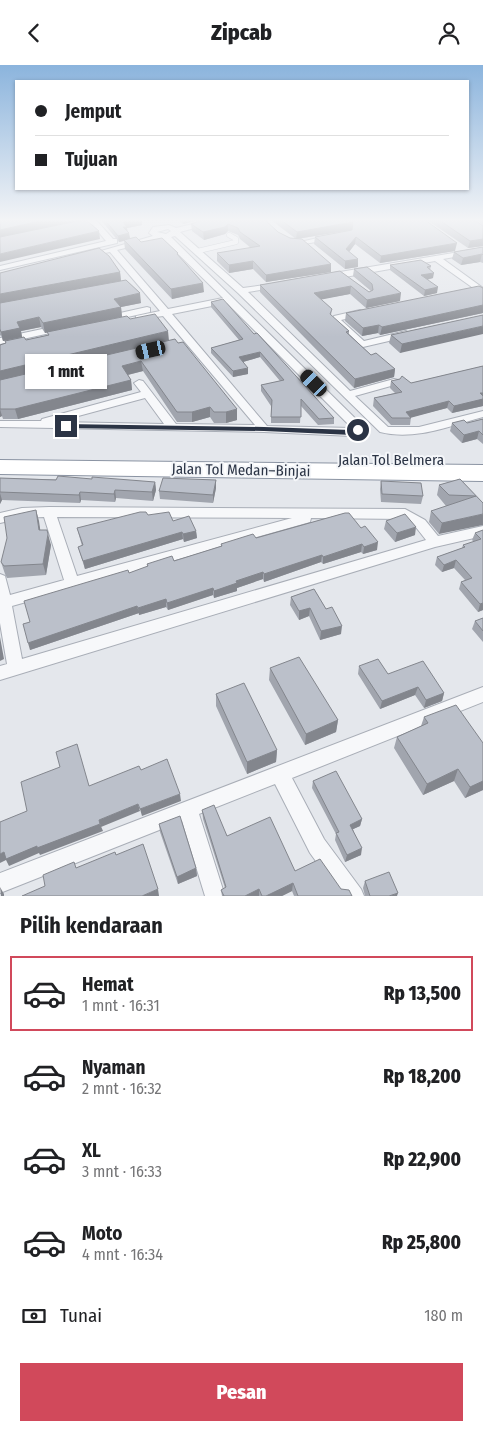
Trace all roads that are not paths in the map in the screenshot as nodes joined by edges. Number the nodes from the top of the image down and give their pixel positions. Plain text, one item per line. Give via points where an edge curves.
1 (45, 259) edge
2 (62, 259) edge
3 (120, 259) edge
4 (190, 259) edge
5 (206, 259) edge
6 (434, 259) edge
7 (441, 259) edge
8 (0, 268) edge
9 (340, 271) junction
10 (0, 276) edge
11 (315, 279) edge
12 (287, 283) edge
13 (355, 285) edge
14 (482, 288) edge
15 (241, 291) junction
16 (460, 292) edge
17 (226, 296) junction
18 (164, 310) junction
19 (369, 311) edge
20 (96, 324) edge
21 (415, 333) edge
22 (0, 341) edge
23 (0, 347) edge
24 (394, 382) edge
25 (139, 383) dead end
26 (147, 394) junction
27 (348, 395) junction
28 (483, 414) edge
29 (0, 424) edge
30 (31, 425) junction
31 (173, 428) junction
32 (264, 429) junction
33 (0, 455) edge
34 (483, 461) edge
35 (0, 467) edge
36 (483, 473) edge
37 (49, 512) junction
38 (322, 514) junction
39 (0, 518) edge
40 (483, 531) edge
41 (436, 542) junction
42 (72, 582) junction
43 (2, 590) edge
44 (16, 669) junction
45 (0, 673) edge
46 (483, 694) edge
47 (280, 774) junction
48 (188, 809) junction
49 (0, 883) edge
50 (215, 896) edge
51 (354, 896) edge

1 - 8 street
2 - 10 street
3 - 18 street via 134,283
4 - 17 street
5 - 15 street
6 - 9 street
7 - 14 street
9 - 11 street
9 - 13 street
12 - 15 street
14 - 16 street
15 - 27 street
17 - 18 street
17 - 32 street via 358,427 352,433
18 - 20 street
18 - 32 street via 184,342
19 - 21 street via 341,316 336,321 363,344
22 - 23 street via 67,330
24 - 27 street
25 - 26 street
26 - 30 street
26 - 31 street
27 - 28 street via 384,430 392,433 410,432
29 - 30 street
30 - 31 street
31 - 32 street
33 - 34 highway, Jalan Tol Belmera
35 - 36 highway, Jalan Tol Medan–Binjai
37 - 38 street
37 - 39 street
37 - 42 street
38 - 41 street via 405,515 420,523
38 - 42 street
40 - 41 street
41 - 44 street
42 - 43 street
43 - 44 street
44 - 45 street
46 - 47 street
47 - 48 street
47 - 51 street via 317,846
48 - 49 street
48 - 50 street

